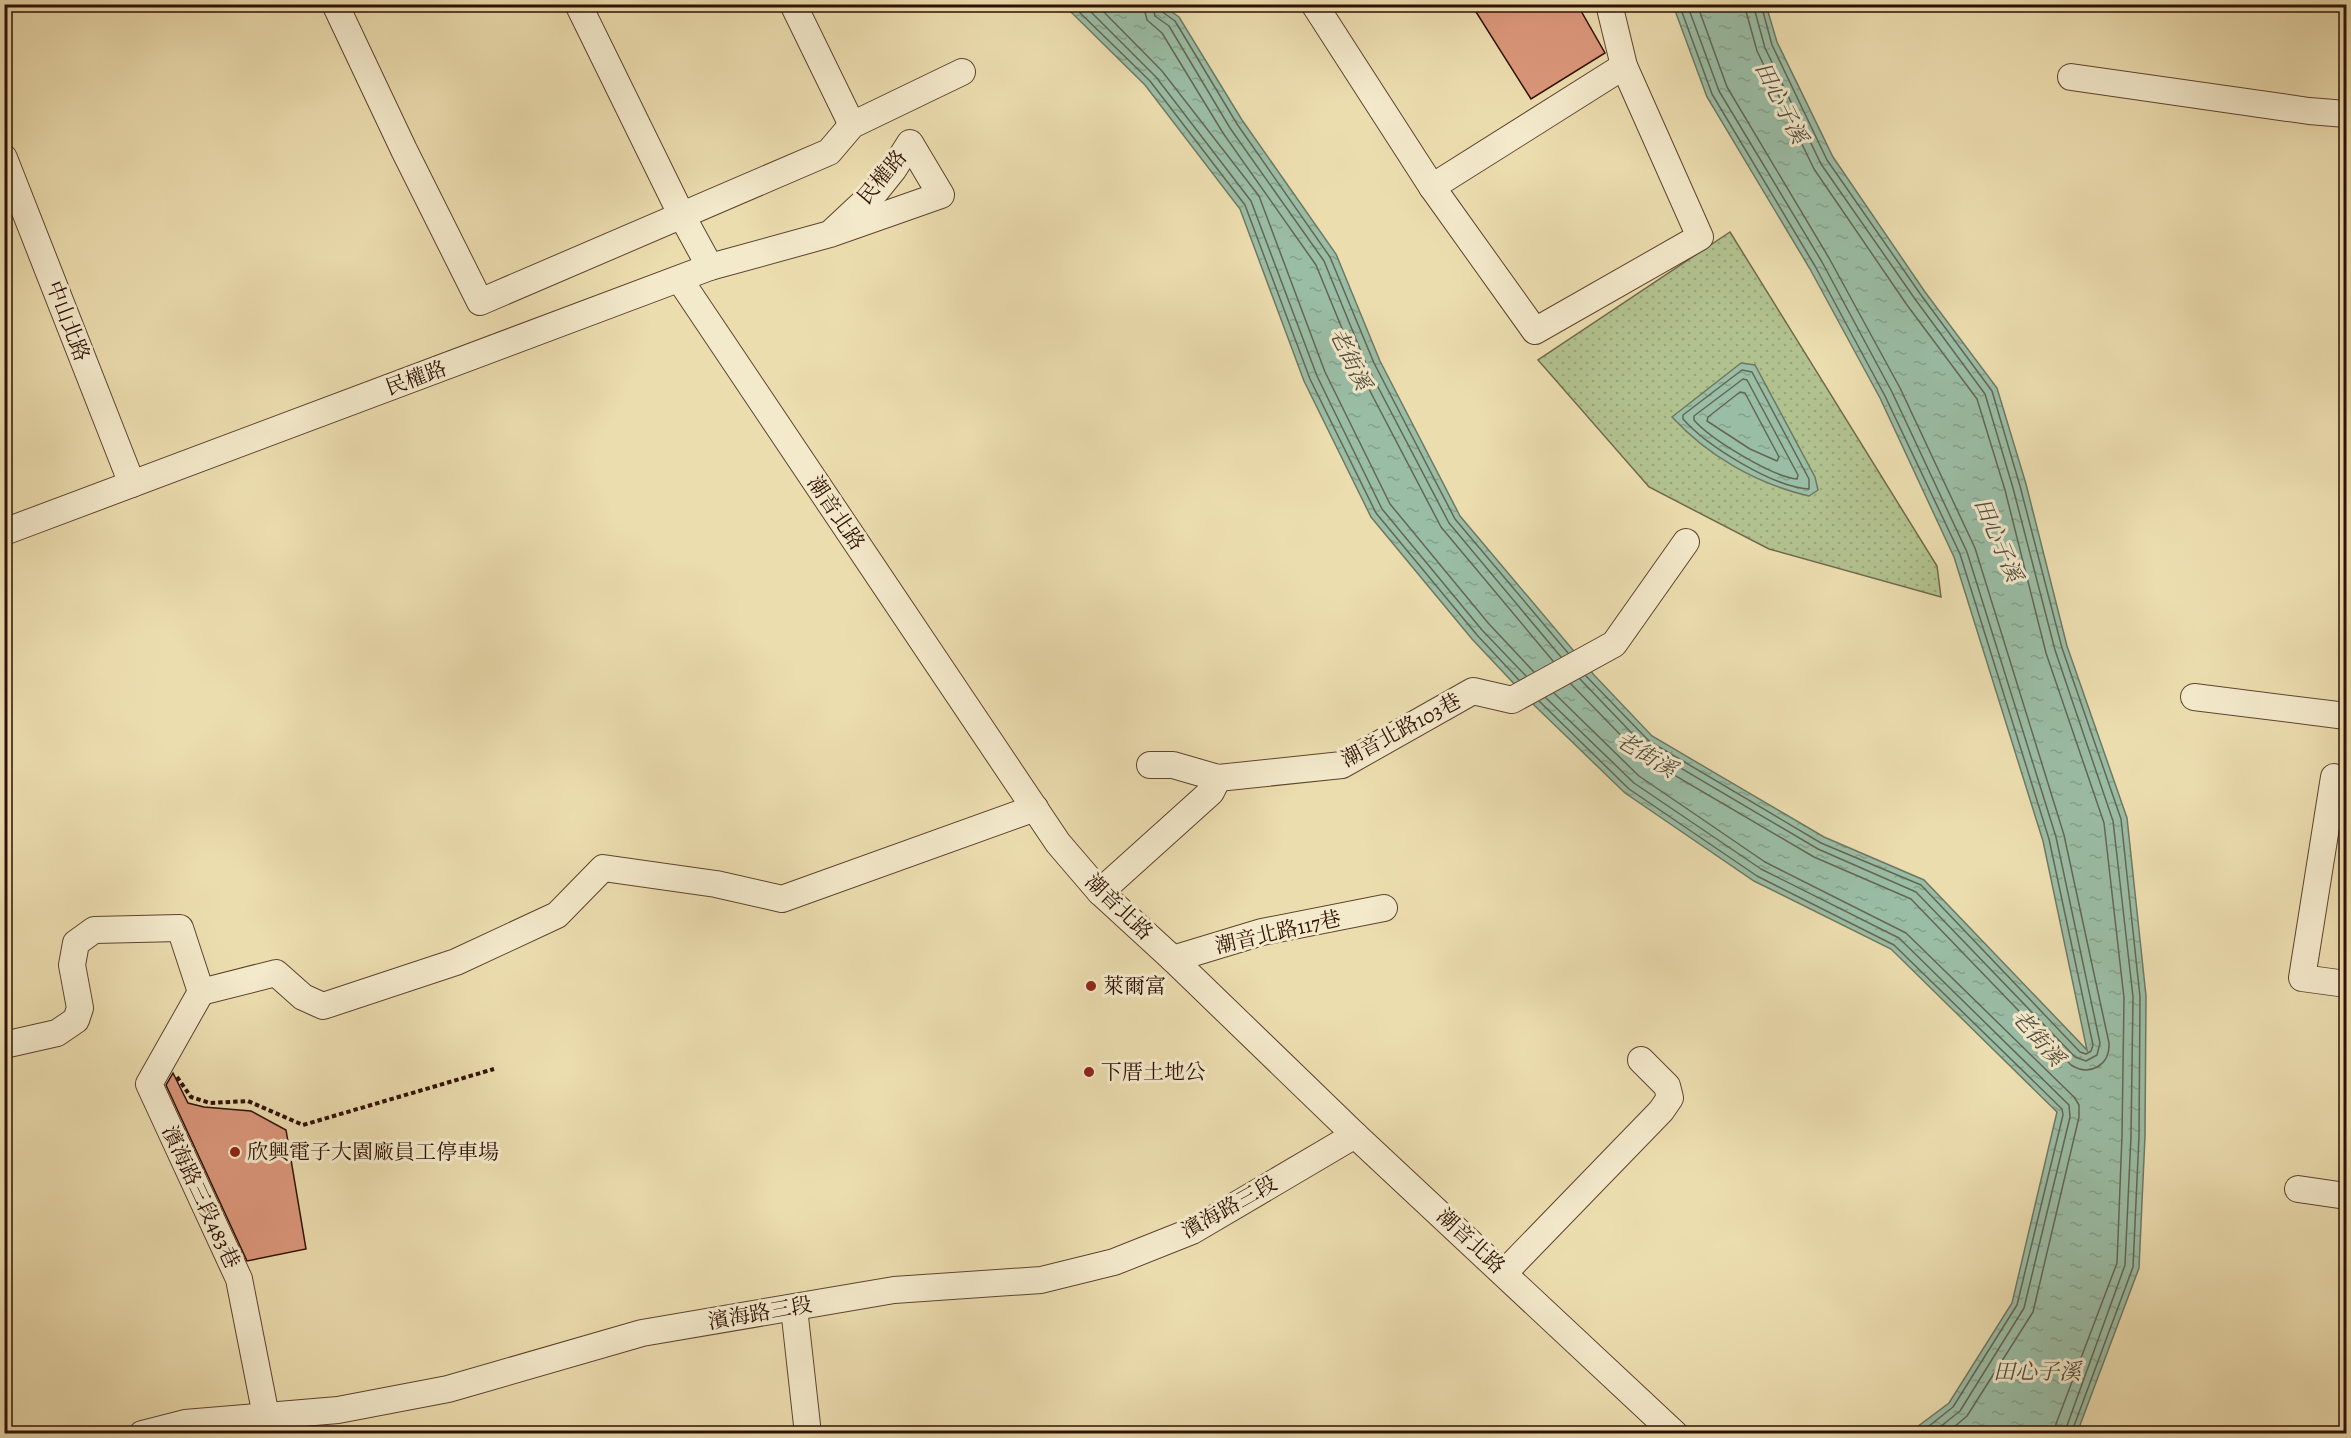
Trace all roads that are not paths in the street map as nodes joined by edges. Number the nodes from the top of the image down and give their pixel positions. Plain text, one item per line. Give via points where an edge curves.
1 (335, 4) edge
2 (578, 4) edge
3 (793, 4) edge
4 (1314, 4) edge
5 (1609, 4) edge
6 (1624, 66) junction
7 (962, 72) dead end
8 (2072, 77) dead end
9 (2346, 114) edge
10 (852, 125) junction
11 (7, 171) edge
12 (1432, 187) junction
13 (681, 214) junction
14 (830, 234) dead end
15 (710, 267) junction
16 (680, 280) junction
17 (132, 484) junction
18 (4, 532) edge
19 (1686, 542) dead end
20 (2194, 697) dead end
21 (2346, 716) edge
22 (1150, 765) dead end
23 (2334, 777) dead end
24 (1218, 778) junction
25 (1035, 808) junction
26 (1100, 892) junction
27 (1384, 908) dead end
28 (1173, 959) junction
29 (2346, 984) edge
30 (201, 992) junction
31 (4, 1045) edge
32 (1641, 1060) dead end
33 (1355, 1135) junction
34 (2298, 1189) dead end
35 (2346, 1196) edge
36 (1504, 1273) junction
37 (794, 1308) junction
38 (267, 1425) edge
39 (142, 1434) edge
40 (808, 1434) edge
41 (1675, 1434) edge

1 - 13 street via 480,302
2 - 13 street
3 - 10 street
4 - 12 street
5 - 6 street
6 - 12 street
6 - 12 street via 1700,237 1534,331
7 - 10 street
8 - 9 street
10 - 13 street via 829,152
11 - 17 street, 中山北路
13 - 15 street
14 - 15 street, 民權路
15 - 16 street, 民權路
16 - 17 street, 民權路
16 - 25 street, 潮音北路
17 - 18 street, 民權路
19 - 24 street, 潮音北路103巷 via 1614,644 1512,700 1473,691 1342,765
20 - 21 street
22 - 24 street, 潮音北路103巷 via 1173,765
23 - 29 street via 2302,978
24 - 26 street via 1211,792
25 - 26 street, 潮音北路 via 1058,843
25 - 30 street via 782,899 716,884 603,868 557,915 456,962 323,1006 303,997 276,973
26 - 28 street, 潮音北路
27 - 28 street, 潮音北路117巷 via 1262,932
28 - 33 street, 潮音北路
30 - 31 street via 180,927 93,930 76,944 72,965 80,1008 76,1020 57,1033
30 - 38 street, 濱海路三段483巷 via 148,1084 239,1279
32 - 36 street via 1666,1086 1670,1098
33 - 36 street, 潮音北路
33 - 37 street, 濱海路三段 via 1192,1231 1113,1262 1041,1280 894,1290
34 - 35 street
36 - 41 street, 潮音北路
37 - 38 street, 濱海路三段 via 642,1333 448,1389
37 - 40 street
38 - 39 street, 濱海路三段 via 185,1423

